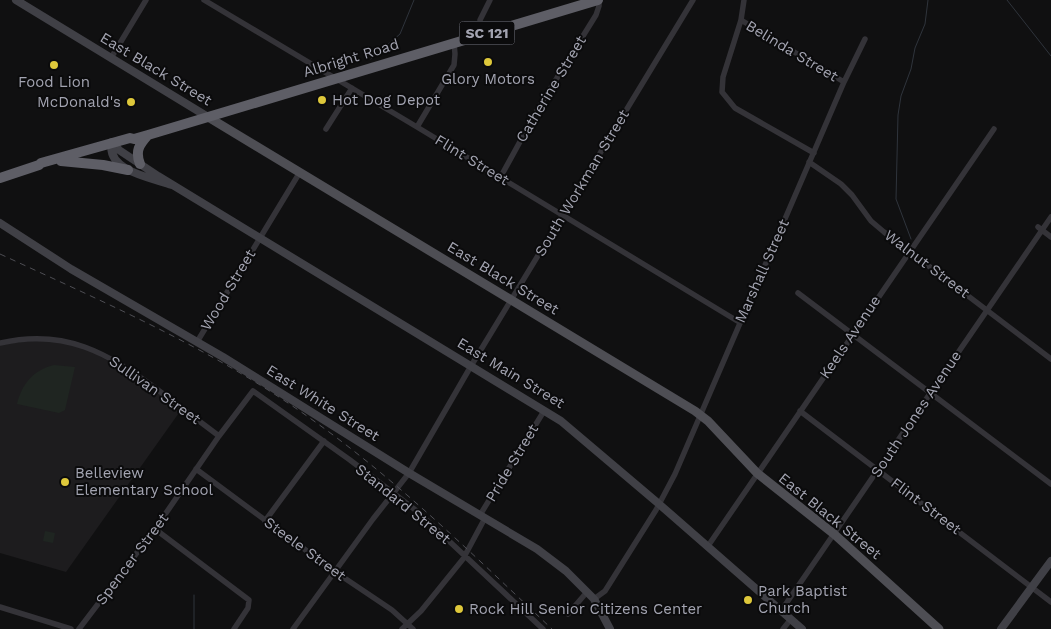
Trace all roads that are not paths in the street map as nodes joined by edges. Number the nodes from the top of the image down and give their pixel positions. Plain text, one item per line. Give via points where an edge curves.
1 (16, 0) edge
2 (146, 0) edge
3 (204, 0) edge
4 (490, 0) edge
5 (598, 0) edge
6 (693, 0) edge
7 (744, 0) edge
8 (741, 20) junction
9 (481, 35) junction
10 (865, 38) dead end
11 (454, 43) junction
12 (111, 58) junction
13 (335, 78) junction
14 (844, 82) junction
15 (352, 88) junction
16 (208, 117) junction
17 (417, 126) junction
18 (994, 128) dead end
19 (326, 129) dead end
20 (148, 135) junction
21 (113, 145) junction
22 (84, 152) junction
23 (814, 153) junction
24 (61, 160) junction
25 (809, 162) junction
26 (140, 164) junction
27 (39, 165) junction
28 (128, 170) junction
29 (300, 172) junction
30 (0, 178) edge
31 (500, 178) junction
32 (172, 185) junction
33 (563, 215) junction
34 (1051, 217) edge
35 (0, 223) edge
36 (1040, 229) junction
37 (1051, 237) edge
38 (260, 238) junction
39 (909, 251) junction
40 (798, 293) dead end
41 (512, 299) junction
42 (987, 310) junction
43 (739, 322) junction
44 (853, 333) junction
45 (197, 342) junction
46 (0, 343) edge
47 (1051, 359) edge
48 (471, 366) junction
49 (254, 391) joint
50 (930, 393) junction
51 (544, 411) junction
52 (800, 411) junction
53 (700, 414) junction
54 (219, 436) junction
55 (324, 441) junction
56 (196, 469) junction
57 (878, 470) junction
58 (409, 473) junction
59 (757, 474) junction
60 (1051, 484) edge
61 (393, 492) junction
62 (659, 504) junction
63 (483, 517) junction
64 (266, 521) junction
65 (155, 529) junction
66 (834, 534) junction
67 (708, 546) junction
68 (464, 555) junction
69 (1051, 562) edge
70 (334, 571) junction
71 (1032, 588) junction
72 (587, 592) junction
73 (594, 599) junction
74 (1051, 602) edge
75 (0, 607) edge
76 (781, 611) junction
77 (568, 614) dead end
78 (791, 619) junction
79 (408, 624) junction
80 (70, 629) edge
81 (79, 629) edge
82 (234, 629) edge
83 (293, 629) edge
84 (402, 629) edge
85 (414, 629) edge
86 (543, 629) edge
87 (610, 629) edge
88 (783, 629) edge
89 (802, 629) edge
90 (939, 629) edge
91 (1002, 629) edge

1 - 12 street, East Black Street
2 - 12 street
3 - 13 street, Flint Street
4 - 9 street via 480,20
5 - 9 highway, Albright Road / SC 121
5 - 31 street, Catherine Street via 596,15 539,106
6 - 33 street, South Workman Street
7 - 8 street
8 - 14 street, Belinda Street
8 - 23 street via 723,77 722,92 735,108
9 - 11 highway, Albright Road / SC 121
10 - 14 street, Marshall Street
11 - 13 highway, Albright Road / SC 121
11 - 17 street via 454,65
12 - 16 street, East Black Street
13 - 15 street, Flint Street
13 - 16 highway, Albright Road / SC 121
14 - 23 street, Marshall Street
15 - 17 street, Flint Street
15 - 19 street
16 - 20 highway, Albright Road
16 - 29 main road, East Black Street
17 - 31 street, Flint Street
18 - 39 street, Keels Avenue
20 - 21 highway, Albright Road
20 - 26 highway via 138,150
21 - 22 highway
21 - 26 street, East Main Street
21 - 28 street via 116,161
22 - 24 highway
22 - 27 highway
23 - 25 street, Marshall Street
24 - 27 highway
24 - 28 highway
25 - 39 street, Walnut Street via 841,184 871,221
25 - 43 street, Marshall Street
26 - 32 street, East Main Street
27 - 30 highway
28 - 32 street, East Main Street
29 - 38 street, Wood Street
29 - 41 main road, East Black Street
31 - 33 street, Flint Street
32 - 38 street, East Main Street
33 - 41 street, South Workman Street
33 - 43 street, Flint Street
34 - 36 street, South Jones Avenue
35 - 45 street, East White Street via 71,269
36 - 37 street
36 - 42 street, South Jones Avenue
38 - 45 street, Wood Street
38 - 48 street, East Main Street
39 - 42 street, Walnut Street
39 - 44 street, Keels Avenue
40 - 44 street
41 - 48 street, South Workman Street
41 - 53 main road, East Black Street
42 - 47 street, Walnut Street
42 - 50 street, South Jones Avenue
43 - 53 street, Marshall Street
44 - 50 street
44 - 52 street, Keels Avenue
45 - 58 street, East White Street
46 - 54 street, Sullivan Street via 59,340 90,348 121,364
48 - 51 street, East Main Street
48 - 58 street, South Workman Street
49 - 54 street, Spencer Street
49 - 55 street, Standard Street
50 - 57 street, South Jones Avenue
50 - 60 street
51 - 62 street, East Main Street via 573,430
51 - 63 street, Pride Street
52 - 57 street, Flint Street
52 - 59 street, Keels Avenue
53 - 59 main road, East Black Street
53 - 62 street, Marshall Street
54 - 56 street, Spencer Street
55 - 61 street, Standard Street
55 - 64 street
56 - 64 street, Steele Street
56 - 65 street, Spencer Street
57 - 66 street, South Jones Avenue
57 - 71 street, Flint Street
58 - 61 street, South Workman Street
58 - 63 street, East White Street
59 - 66 main road, East Black Street
59 - 67 street, Keels Avenue
61 - 68 street, Standard Street
61 - 70 street, South Workman Street
62 - 67 street, East Main Street
62 - 73 street, Marshall Street via 605,591
63 - 68 street, Pride Street
63 - 72 street, East White Street via 552,559
64 - 70 street, Steele Street
65 - 81 street, Spencer Street
65 - 82 street via 249,600 248,608
66 - 76 street, South Jones Avenue
66 - 90 main road, East Black Street
67 - 76 street, East Main Street
68 - 79 street, Pride Street
68 - 86 street, Standard Street
69 - 71 street
70 - 79 street, Steele Street
70 - 83 street, South Workman Street
71 - 74 street, Flint Street
71 - 91 street
72 - 73 street, East White Street
72 - 77 street
73 - 87 street, East White Street
75 - 80 street
76 - 78 street, East Main Street
78 - 88 street
78 - 89 street, East Main Street
79 - 84 street, Pride Street
79 - 85 street, Steele Street

